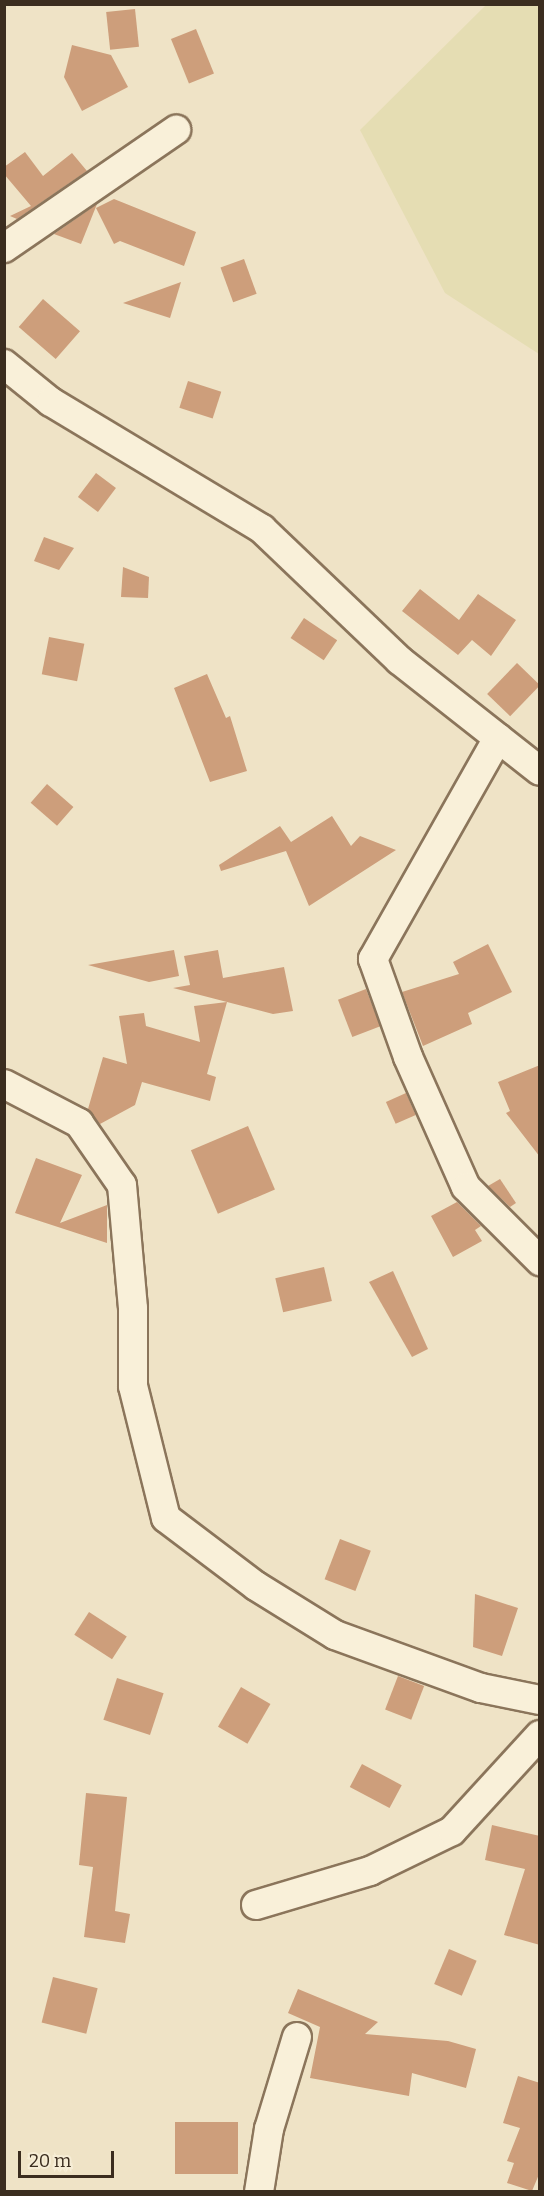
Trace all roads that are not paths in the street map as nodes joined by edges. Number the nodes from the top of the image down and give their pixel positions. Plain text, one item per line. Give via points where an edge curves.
1 (176, 130) dead end
2 (4, 248) edge
3 (4, 364) edge
4 (498, 738) junction
5 (540, 771) edge
6 (4, 1084) edge
7 (540, 1261) edge
8 (539, 1701) edge
9 (540, 1736) edge
10 (256, 1905) dead end
11 (297, 2037) dead end
12 (259, 2192) edge

1 - 2 street
3 - 4 street via 51,402 262,529 399,660
4 - 5 street
4 - 7 street via 373,959 408,1057 466,1186
6 - 8 street via 79,1123 122,1185 133,1309 133,1386 166,1518 256,1586 335,1635 481,1688
9 - 10 street via 452,1831 370,1871
11 - 12 street via 269,2129

